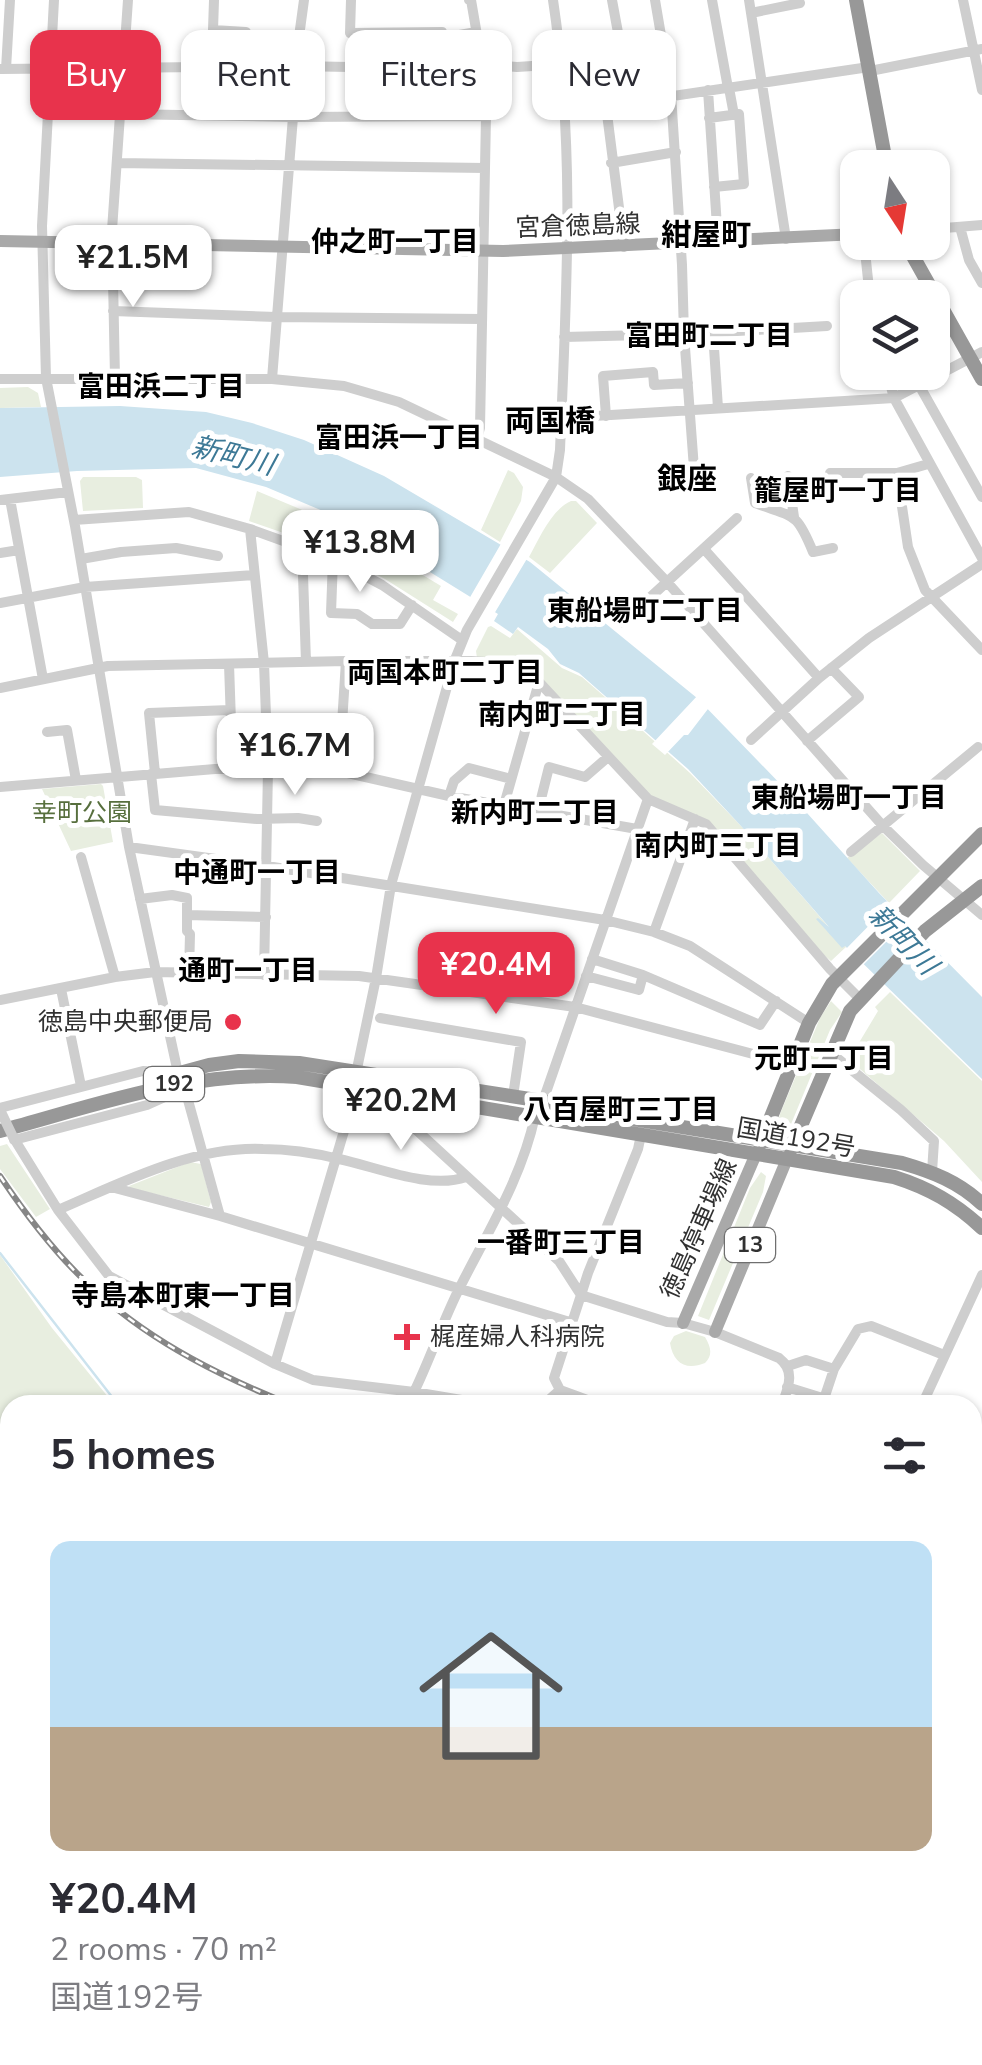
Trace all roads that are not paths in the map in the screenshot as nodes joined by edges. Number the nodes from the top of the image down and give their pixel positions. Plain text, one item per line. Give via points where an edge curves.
1 (10, 0) edge
2 (54, 0) edge
3 (128, 0) edge
4 (214, 0) edge
5 (304, 0) edge
6 (351, 0) edge
7 (469, 0) edge
8 (553, 0) edge
9 (612, 0) edge
10 (655, 0) edge
11 (712, 0) edge
12 (750, 0) edge
13 (856, 0) edge
14 (963, 0) edge
15 (800, 3) dead end
16 (752, 13) junction
17 (52, 30) edge
18 (126, 30) edge
19 (213, 30) edge
20 (300, 30) edge
21 (350, 30) edge
22 (476, 30) edge
23 (558, 30) edge
24 (618, 30) edge
25 (660, 30) edge
26 (978, 50) edge
27 (3, 69) edge
28 (870, 69) junction
29 (30, 70) edge
30 (763, 83) junction
31 (728, 88) junction
32 (708, 90) junction
33 (982, 90) edge
34 (676, 94) edge
35 (734, 115) junction
36 (710, 118) junction
37 (48, 120) edge
38 (120, 120) edge
39 (294, 120) edge
40 (486, 120) edge
41 (565, 120) edge
42 (607, 120) edge
43 (674, 120) edge
44 (885, 150) edge
45 (676, 152) junction
46 (117, 162) junction
47 (611, 163) junction
48 (288, 167) junction
49 (485, 168) junction
50 (714, 187) junction
51 (982, 225) edge
52 (960, 227) junction
53 (950, 228) edge
54 (840, 235) edge
55 (786, 238) junction
56 (0, 242) edge
57 (42, 242) junction
58 (718, 242) junction
59 (112, 243) junction
60 (681, 244) junction
61 (282, 246) junction
62 (624, 247) junction
63 (569, 250) junction
64 (484, 251) junction
65 (917, 260) edge
66 (982, 282) edge
67 (113, 312) junction
68 (276, 317) junction
69 (482, 319) junction
70 (827, 326) dead end
71 (713, 333) junction
72 (684, 334) junction
73 (564, 337) junction
74 (976, 355) edge
75 (950, 369) edge
76 (46, 378) junction
77 (115, 378) junction
78 (0, 379) edge
79 (272, 379) junction
80 (982, 380) edge
81 (688, 383) junction
82 (892, 390) edge
83 (911, 390) edge
84 (922, 390) edge
85 (894, 398) junction
86 (718, 408) junction
87 (690, 410) junction
88 (606, 416) junction
89 (561, 418) junction
90 (477, 438) junction
91 (928, 464) junction
92 (897, 473) junction
93 (830, 474) dead end
94 (788, 476) dead end
95 (556, 477) junction
96 (751, 478) dead end
97 (695, 482) dead end
98 (68, 492) junction
99 (982, 497) edge
100 (5, 500) edge
101 (794, 516) junction
102 (737, 518) dead end
103 (74, 520) junction
104 (250, 529) junction
105 (302, 546) junction
106 (833, 548) dead end
107 (704, 549) junction
108 (19, 550) junction
109 (0, 553) edge
110 (218, 556) dead end
111 (333, 558) junction
112 (81, 559) junction
113 (982, 561) edge
114 (254, 575) junction
115 (667, 582) junction
116 (85, 587) junction
117 (28, 598) junction
118 (931, 598) junction
119 (0, 604) edge
120 (412, 605) junction
121 (622, 623) dead end
122 (462, 640) junction
123 (982, 650) edge
124 (346, 661) junction
125 (306, 662) junction
126 (454, 662) junction
127 (264, 663) junction
128 (229, 664) junction
129 (99, 667) junction
130 (831, 668) junction
131 (819, 678) junction
132 (43, 679) junction
133 (539, 682) junction
134 (0, 688) edge
135 (782, 711) junction
136 (47, 732) dead end
137 (750, 740) dead end
138 (807, 741) junction
139 (980, 748) edge
140 (608, 758) junction
141 (268, 769) junction
142 (339, 770) junction
143 (153, 773) junction
144 (117, 776) junction
145 (511, 779) junction
146 (76, 780) junction
147 (0, 787) edge
148 (418, 790) junction
149 (450, 796) junction
150 (648, 798) junction
151 (504, 805) junction
152 (538, 811) junction
153 (268, 818) junction
154 (695, 819) junction
155 (317, 822) dead end
156 (883, 826) junction
157 (637, 829) junction
158 (982, 834) edge
159 (128, 847) junction
160 (852, 852) dead end
161 (81, 857) dead end
162 (267, 866) junction
163 (938, 877) junction
164 (390, 885) junction
165 (982, 886) edge
166 (140, 899) junction
167 (966, 901) junction
168 (188, 914) junction
169 (982, 915) edge
170 (266, 917) junction
171 (605, 920) junction
172 (654, 932) junction
173 (592, 959) junction
174 (843, 971) junction
175 (156, 972) junction
176 (189, 973) junction
177 (264, 974) junction
178 (643, 975) junction
179 (586, 976) junction
180 (115, 977) junction
181 (376, 978) junction
182 (60, 989) junction
183 (865, 995) junction
184 (0, 1000) edge
185 (776, 1001) junction
186 (574, 1008) junction
187 (380, 1018) dead end
188 (809, 1023) junction
189 (832, 1054) junction
190 (791, 1064) junction
191 (181, 1078) junction
192 (355, 1079) junction
193 (81, 1086) junction
194 (513, 1096) junction
195 (543, 1100) junction
196 (0, 1110) edge
197 (535, 1116) junction
198 (0, 1122) edge
199 (641, 1135) junction
200 (9, 1136) edge
201 (794, 1144) junction
202 (759, 1147) junction
203 (204, 1155) junction
204 (337, 1158) junction
205 (787, 1159) junction
206 (932, 1172) junction
207 (466, 1178) junction
208 (111, 1187) junction
209 (982, 1204) edge
210 (58, 1210) junction
211 (501, 1210) junction
212 (220, 1216) junction
213 (982, 1228) edge
214 (311, 1244) junction
215 (982, 1275) edge
216 (460, 1288) junction
217 (581, 1295) junction
218 (573, 1323) junction
219 (682, 1323) junction
220 (714, 1332) junction
221 (944, 1355) junction
222 (276, 1364) junction
223 (788, 1366) junction
224 (834, 1368) junction
225 (788, 1388) junction
226 (560, 1390) junction
227 (414, 1392) junction
228 (432, 1395) edge
229 (554, 1395) edge
230 (573, 1395) edge
231 (786, 1395) edge
232 (811, 1395) edge
233 (825, 1395) edge
234 (926, 1395) edge

1 - 27 street
2 - 17 street
3 - 18 street
4 - 19 street
5 - 20 street
6 - 21 street
7 - 22 street
8 - 23 street
9 - 24 street
10 - 25 street
11 - 31 street
12 - 16 street
13 - 28 highway
14 - 26 street
15 - 16 street
16 - 30 street
26 - 28 street
26 - 33 street
27 - 29 street
28 - 30 street
28 - 44 highway
30 - 31 street
30 - 55 street
31 - 32 street
31 - 35 street
32 - 34 street
32 - 36 street
35 - 36 street
35 - 50 street via 739,114 744,184
36 - 50 street
37 - 57 street
38 - 46 street
39 - 48 street
40 - 49 street
41 - 63 street
42 - 47 street
43 - 45 street
45 - 47 street
45 - 60 street
46 - 48 street
46 - 59 street
47 - 62 street
48 - 49 street
48 - 61 street
49 - 64 street
50 - 58 street
51 - 52 street
52 - 53 street
52 - 66 street
54 - 55 main road, 宮倉徳島線
55 - 58 main road, 宮倉徳島線
56 - 57 main road, 宮倉徳島線
57 - 59 main road, 宮倉徳島線
57 - 76 street
58 - 60 main road, 宮倉徳島線
59 - 61 main road, 宮倉徳島線
59 - 67 street
60 - 62 main road, 宮倉徳島線
60 - 72 street
61 - 64 main road, 宮倉徳島線
61 - 68 street
62 - 63 main road, 宮倉徳島線
63 - 64 main road, 宮倉徳島線
63 - 73 street
64 - 69 street
65 - 74 highway
67 - 68 street
67 - 77 street
68 - 69 street
68 - 79 street
69 - 90 street
70 - 71 street
71 - 72 street
71 - 86 street
72 - 73 street
72 - 81 street
73 - 89 street
74 - 75 street
74 - 80 highway
76 - 77 street
76 - 78 street
76 - 98 street
77 - 79 street
79 - 90 street via 384,397
81 - 87 street
81 - 88 street via 654,385 653,372 603,376
82 - 85 street
83 - 85 street
84 - 99 street
85 - 86 street
85 - 91 street
86 - 87 street
87 - 88 street
87 - 97 street
88 - 89 street
89 - 95 street
90 - 95 street
91 - 92 street
91 - 113 street
92 - 93 street
92 - 118 street via 908,547
94 - 101 street
95 - 115 street via 588,498
95 - 122 street
96 - 101 street via 755,503
98 - 100 street
98 - 103 street
100 - 108 street
101 - 106 street via 813,552
102 - 107 street
103 - 104 street via 189,512
103 - 112 street
104 - 105 street
104 - 114 street
105 - 111 street
105 - 125 street
107 - 115 street
107 - 131 street
108 - 109 street
108 - 117 street
110 - 112 street via 176,548
111 - 120 street
111 - 120 street via 331,614 400,624
112 - 116 street
113 - 118 street
114 - 116 street
114 - 127 street
115 - 121 street
115 - 135 street
116 - 117 street
116 - 129 street
117 - 119 street
117 - 132 street
118 - 123 street
118 - 130 street
120 - 122 street
122 - 126 street
124 - 125 street
124 - 126 street
124 - 142 street
125 - 127 street
126 - 133 street via 520,664
126 - 148 street
127 - 128 street
127 - 141 street
128 - 129 street
128 - 143 street via 230,716 149,709
129 - 132 street
129 - 144 street
130 - 131 street
130 - 138 street via 859,697
131 - 135 street
132 - 134 street
133 - 140 street
133 - 145 street
135 - 137 street
135 - 138 street
136 - 146 street via 67,730
138 - 156 street
139 - 156 street
140 - 150 street
140 - 152 street via 585,777 549,768
141 - 142 street
141 - 143 street
141 - 153 street
142 - 148 street
143 - 144 street
143 - 153 street via 154,810
144 - 146 street
144 - 159 street
145 - 149 street via 469,768 454,781
145 - 151 street
146 - 147 street
148 - 149 street
148 - 164 street
149 - 151 street
150 - 154 street
150 - 157 street
151 - 152 street
152 - 157 street
153 - 155 street
153 - 162 street
154 - 172 street
154 - 174 street
156 - 160 street
156 - 163 street
157 - 171 street
158 - 163 highway
159 - 162 street
159 - 166 street
161 - 180 street
162 - 164 street
162 - 170 street
163 - 167 street
163 - 174 highway
164 - 171 street
164 - 181 street
165 - 167 highway
166 - 168 street via 188,898
166 - 175 street
167 - 169 street
167 - 183 highway via 926,931
168 - 170 street
168 - 176 street
170 - 177 street
171 - 172 street
171 - 173 street
172 - 185 street via 690,946
173 - 178 street
173 - 179 street
174 - 183 street
174 - 188 highway
175 - 176 street
175 - 180 street
175 - 191 street
176 - 177 street
177 - 181 street
178 - 179 street via 638,990
178 - 185 street via 760,1025
179 - 186 street
180 - 182 street
181 - 186 street
181 - 192 street
182 - 184 street
182 - 193 street
183 - 189 highway
185 - 188 street
186 - 190 street
186 - 195 street
187 - 194 street via 522,1042
188 - 190 highway
189 - 201 highway
189 - 206 street via 934,1141
190 - 202 highway
191 - 192 highway, 国道192号 / 192 via 209,1065 269,1061
191 - 193 street via 143,1071
191 - 198 highway, 国道192号 / 192
191 - 200 highway, 国道192号 / 192
191 - 203 street
192 - 194 highway, 国道192号 / 192
192 - 197 highway, 国道192号 / 192
192 - 204 street
192 - 207 street
193 - 196 street
194 - 195 highway, 国道192号 / 192
195 - 202 highway, 国道192号 / 192
196 - 200 street, bridge
197 - 199 highway, 国道192号 / 192
197 - 211 street
199 - 202 highway, 国道192号 / 192
199 - 217 street
200 - 210 street
201 - 202 highway, 国道192号 / 192
201 - 205 highway
201 - 206 highway, 国道192号 / 192
202 - 205 highway, 国道192号 / 192
202 - 219 main road, 徳島停車場線 / 13
203 - 204 street via 264,1148
203 - 208 street
203 - 212 street
204 - 207 street via 447,1183
204 - 214 street
205 - 213 highway, 国道192号 / 192 via 918,1185
205 - 220 main road, 徳島停車場線 / 13
206 - 209 highway, 国道192号 / 192
207 - 211 street
208 - 210 street
208 - 212 street
210 - 222 street via 110,1276
211 - 216 street
211 - 217 street via 559,1261
212 - 214 street
214 - 216 street
214 - 222 street
215 - 221 street
216 - 218 street
216 - 227 street
217 - 218 street
217 - 219 street
218 - 226 street via 554,1378
219 - 220 street
220 - 223 street
221 - 224 street via 871,1326 858,1329
221 - 234 street
222 - 227 street via 313,1380
223 - 224 street via 806,1360
223 - 225 street
224 - 233 street
225 - 231 street
225 - 232 street
226 - 229 street
226 - 230 street
227 - 228 street

